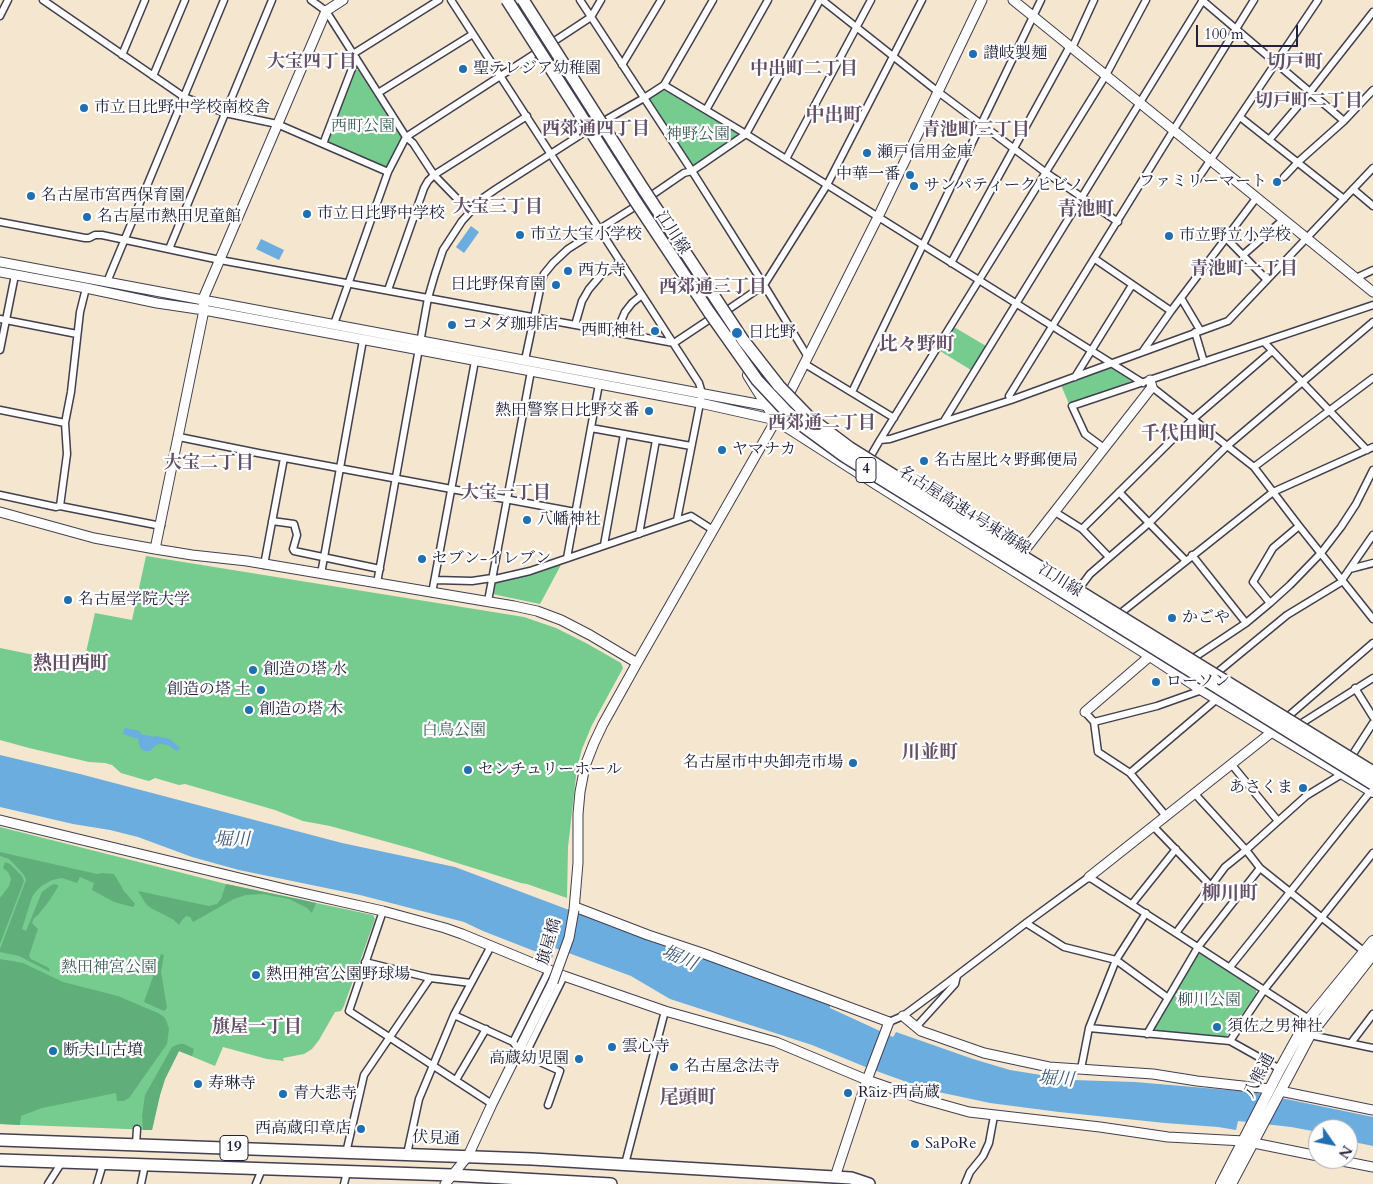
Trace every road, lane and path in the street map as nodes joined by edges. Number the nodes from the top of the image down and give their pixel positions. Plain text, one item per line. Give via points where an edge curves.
1 (8, 0) edge
2 (43, 0) edge
3 (58, 0) edge
4 (145, 0) edge
5 (185, 0) edge
6 (224, 0) edge
7 (272, 0) edge
8 (311, 0) edge
9 (343, 0) edge
10 (439, 0) edge
11 (451, 0) edge
12 (502, 0) edge
13 (507, 0) edge
14 (514, 0) edge
15 (525, 0) edge
16 (580, 0) edge
17 (601, 0) edge
18 (661, 0) edge
19 (713, 0) edge
20 (768, 0) edge
21 (821, 0) edge
22 (871, 0) edge
23 (922, 0) edge
24 (982, 0) edge
25 (1013, 0) edge
26 (1041, 0) edge
27 (1094, 0) edge
28 (1146, 0) edge
29 (1202, 0) edge
30 (1254, 0) edge
31 (1318, 0) edge
32 (53, 6) junction
33 (326, 11) junction
34 (1373, 12) edge
35 (0, 16) edge
36 (591, 16) junction
37 (1033, 16) junction
38 (857, 28) junction
39 (1236, 29) junction
40 (474, 34) junction
41 (554, 42) junction
42 (1071, 47) junction
43 (536, 52) junction
44 (122, 54) junction
45 (354, 56) junction
46 (893, 56) junction
47 (1276, 63) junction
48 (622, 65) junction
49 (1106, 75) junction
50 (153, 76) junction
51 (501, 76) junction
52 (664, 84) junction
53 (1373, 90) edge
54 (938, 91) junction
55 (1310, 92) junction
56 (378, 93) junction
57 (184, 97) junction
58 (644, 98) junction
59 (1140, 102) junction
60 (706, 110) junction
61 (225, 113) junction
62 (527, 116) junction
63 (1240, 117) junction
64 (604, 120) junction
65 (1344, 121) junction
66 (277, 124) junction
67 (981, 124) junction
68 (588, 130) junction
69 (1174, 130) junction
70 (746, 134) junction
71 (406, 137) junction
72 (1269, 140) junction
73 (324, 144) junction
74 (1014, 149) junction
75 (551, 154) junction
76 (622, 155) junction
77 (786, 159) junction
78 (1211, 160) junction
79 (1298, 162) junction
80 (1373, 168) edge
81 (692, 171) junction
82 (388, 172) junction
83 (1045, 172) junction
84 (434, 175) junction
85 (1284, 176) dead end
86 (1197, 180) dead end
87 (827, 185) junction
88 (1353, 189) junction
89 (652, 195) junction
90 (1082, 197) junction
91 (1257, 197) junction
92 (1344, 199) junction
93 (636, 206) junction
94 (1373, 206) edge
95 (470, 212) junction
96 (878, 217) junction
97 (1284, 219) junction
98 (0, 222) edge
99 (1118, 222) junction
100 (600, 228) junction
101 (1226, 238) junction
102 (1306, 238) junction
103 (125, 240) junction
104 (923, 245) junction
105 (169, 249) junction
106 (1242, 255) junction
107 (1095, 259) junction
108 (220, 260) junction
109 (0, 262) edge
110 (621, 262) junction
111 (951, 263) junction
112 (1373, 270) edge
113 (0, 272) edge
114 (15, 275) junction
115 (1356, 278) junction
116 (979, 280) junction
117 (1267, 280) junction
118 (107, 282) junction
119 (349, 284) junction
120 (764, 285) junction
121 (1132, 285) junction
122 (86, 288) junction
123 (388, 290) junction
124 (1373, 292) edge
125 (642, 295) junction
126 (428, 298) junction
127 (1181, 298) junction
128 (203, 299) junction
129 (1016, 303) junction
130 (1373, 305) edge
131 (204, 310) junction
132 (726, 311) junction
133 (1170, 311) junction
134 (533, 318) junction
135 (710, 319) junction
136 (3, 320) edge
137 (1373, 322) edge
138 (334, 324) junction
139 (575, 325) junction
140 (1054, 326) junction
141 (1197, 331) junction
142 (616, 333) junction
143 (78, 334) junction
144 (363, 340) junction
145 (1264, 342) junction
146 (674, 344) junction
147 (420, 345) junction
148 (0, 350) edge
149 (1092, 350) junction
150 (1272, 351) junction
151 (1142, 352) junction
152 (525, 360) junction
153 (806, 360) junction
154 (475, 361) junction
155 (1204, 362) junction
156 (1112, 363) junction
157 (530, 371) junction
158 (1075, 378) junction
159 (1373, 378) edge
160 (1302, 382) junction
161 (1148, 383) junction
162 (599, 384) junction
163 (852, 392) junction
164 (702, 393) junction
165 (1011, 400) junction
166 (700, 403) junction
167 (784, 404) junction
168 (768, 406) junction
169 (0, 410) edge
170 (1329, 410) junction
171 (894, 418) junction
172 (1193, 419) junction
173 (776, 420) junction
174 (944, 421) junction
175 (65, 423) junction
176 (591, 428) junction
177 (624, 434) junction
178 (179, 437) junction
179 (656, 440) junction
180 (880, 440) junction
181 (691, 446) junction
182 (1227, 446) junction
183 (1104, 448) junction
184 (1370, 448) edge
185 (284, 458) junction
186 (868, 459) junction
187 (1254, 467) junction
188 (340, 468) junction
189 (1373, 470) edge
190 (396, 478) junction
191 (452, 489) junction
192 (1119, 492) junction
193 (1273, 492) junction
194 (0, 495) edge
195 (506, 500) junction
196 (60, 506) junction
197 (0, 512) edge
198 (575, 512) junction
199 (1055, 512) junction
200 (677, 520) junction
201 (272, 521) junction
202 (1149, 523) junction
203 (161, 526) junction
204 (1299, 526) junction
205 (1082, 529) junction
206 (713, 530) junction
207 (639, 534) junction
208 (1373, 535) edge
209 (604, 545) junction
210 (155, 549) junction
211 (1024, 551) junction
212 (1320, 553) junction
213 (1192, 556) junction
214 (1109, 557) junction
215 (324, 558) junction
216 (567, 558) junction
217 (1186, 561) junction
218 (1373, 563) edge
219 (264, 565) junction
220 (380, 569) junction
221 (1350, 569) junction
222 (321, 574) junction
223 (492, 579) junction
224 (435, 580) junction
225 (1342, 581) junction
226 (377, 583) junction
227 (1081, 586) junction
228 (432, 593) junction
229 (488, 601) junction
230 (1270, 604) junction
231 (1122, 612) junction
232 (1373, 619) edge
233 (1246, 622) junction
234 (1373, 643) edge
235 (1150, 656) junction
236 (1195, 657) junction
237 (637, 663) junction
238 (1219, 672) junction
239 (1373, 678) edge
240 (1355, 688) junction
241 (1202, 690) junction
242 (1217, 699) junction
243 (1085, 712) joint
244 (1290, 715) junction
245 (1373, 717) edge
246 (1094, 722) junction
247 (1302, 723) junction
248 (1373, 723) edge
249 (1272, 732) junction
250 (1353, 754) junction
251 (1232, 765) junction
252 (1373, 766) edge
253 (1373, 772) edge
254 (1130, 773) junction
255 (1342, 774) junction
256 (1372, 789) edge
257 (1195, 794) junction
258 (1166, 816) junction
259 (0, 820) edge
260 (1278, 821) junction
261 (1153, 826) junction
262 (1176, 849) junction
263 (1246, 850) junction
264 (1373, 853) edge
265 (1260, 868) junction
266 (1089, 877) junction
267 (1211, 886) junction
268 (1289, 892) junction
269 (1132, 904) junction
270 (575, 909) junction
271 (383, 911) junction
272 (1146, 914) junction
273 (1322, 918) junction
274 (1026, 923) junction
275 (1176, 933) junction
276 (1373, 941) edge
277 (491, 946) junction
278 (1198, 947) junction
279 (1369, 955) edge
280 (1116, 960) junction
281 (365, 962) junction
282 (1230, 968) junction
283 (549, 970) junction
284 (564, 976) junction
285 (957, 976) junction
286 (430, 978) junction
287 (471, 983) junction
288 (1264, 990) junction
289 (1168, 998) junction
290 (665, 1011) junction
291 (1373, 1014) edge
292 (454, 1015) junction
293 (902, 1016) junction
294 (1309, 1019) junction
295 (888, 1024) junction
296 (916, 1027) junction
297 (1089, 1028) junction
298 (486, 1029) junction
299 (1147, 1034) junction
300 (1310, 1034) junction
301 (390, 1037) junction
302 (1230, 1041) junction
303 (513, 1042) junction
304 (1351, 1043) junction
305 (1373, 1048) edge
306 (522, 1050) junction
307 (433, 1066) junction
308 (1080, 1069) junction
309 (1280, 1069) junction
310 (869, 1077) junction
311 (456, 1080) junction
312 (1274, 1091) junction
313 (492, 1104) junction
314 (548, 1105) dead end
315 (1373, 1110) edge
316 (994, 1116) junction
317 (136, 1129) dead end
318 (0, 1140) edge
319 (1248, 1142) junction
320 (136, 1144) junction
321 (346, 1153) junction
322 (407, 1154) junction
323 (1308, 1154) edge
324 (468, 1156) junction
325 (0, 1160) edge
326 (62, 1162) junction
327 (103, 1164) junction
328 (625, 1164) junction
329 (1358, 1164) edge
330 (145, 1165) junction
331 (1373, 1167) edge
332 (262, 1169) junction
333 (347, 1172) junction
334 (449, 1180) edge
335 (470, 1180) edge
336 (835, 1180) edge
337 (558, 1183) edge
338 (48, 1184) edge
339 (97, 1184) edge
340 (140, 1184) edge
341 (256, 1184) edge
342 (344, 1184) edge
343 (611, 1184) edge
344 (869, 1184) edge
345 (965, 1184) edge
346 (1221, 1184) edge
347 (1231, 1184) edge

1 - 35 street
2 - 32 street
3 - 32 street
4 - 44 street
5 - 50 street
6 - 57 street
7 - 61 street
8 - 33 street
9 - 33 street
10 - 45 street
11 - 40 street
12 - 43 main road, 江川線
13 - 256 highway, 名古屋高速4号東海線 / 4, bridge via 709,312 757,380 786,411 844,456
14 - 76 highway via 613,152
15 - 41 main road, 江川線
15 - 76 highway, 名古屋高速4号東海線 / 4, bridge
16 - 36 street
17 - 36 street
18 - 48 street
19 - 52 street
20 - 60 street
21 - 38 street
21 - 70 street
22 - 38 street
23 - 46 street
24 - 54 street, 旗屋橋
25 - 37 street
26 - 37 street
27 - 42 street
28 - 49 street
29 - 39 street
29 - 59 street
30 - 39 street
31 - 47 street
32 - 44 street
33 - 45 street
33 - 66 street
34 - 55 street
36 - 41 street
36 - 48 street
37 - 42 street
37 - 67 street
38 - 46 street
38 - 77 street
39 - 47 street
39 - 69 street
40 - 51 street
40 - 56 street
41 - 43 street
41 - 64 main road, 江川線
42 - 49 street
42 - 74 street
43 - 51 street
43 - 68 main road, 江川線
44 - 50 street
45 - 56 street
45 - 73 street
46 - 54 street
46 - 87 street
47 - 55 street
47 - 63 street
48 - 58 street
49 - 59 street
49 - 83 street
50 - 57 street
51 - 62 street
51 - 71 street
52 - 58 street
52 - 60 street
53 - 65 street
54 - 67 street
54 - 96 street, 旗屋橋
55 - 65 street
55 - 72 street
56 - 71 street
57 - 61 street
57 - 103 street
58 - 64 street
58 - 81 street
59 - 69 street
59 - 90 street
60 - 70 street
61 - 66 street
61 - 105 street
62 - 75 street
62 - 84 street
63 - 72 street
63 - 78 street
64 - 89 main road, 江川線
65 - 79 street
66 - 73 street
66 - 108 street
67 - 74 street
67 - 104 street
68 - 75 street
68 - 93 main road, 江川線
69 - 78 street
69 - 99 street
70 - 77 street
70 - 81 street
71 - 82 street
71 - 84 street
72 - 79 street
73 - 82 street
74 - 83 street
74 - 111 street
75 - 95 street via 483,198
75 - 100 street
76 - 253 highway, 名古屋高速4号東海線 / 4, bridge via 743,340 779,386 810,418 850,448
77 - 87 street
78 - 86 street
78 - 91 street
79 - 85 street
79 - 92 street
80 - 88 street
81 - 89 street
81 - 120 street
82 - 119 street
83 - 90 street
83 - 116 street
84 - 95 street
84 - 123 street via 424,188
87 - 96 street
87 - 120 street
88 - 92 street
88 - 94 street
89 - 93 street
89 - 132 main road, 江川線
90 - 99 street
90 - 129 street
91 - 97 street
91 - 101 street
92 - 102 street
93 - 100 street
93 - 135 main road, 江川線
95 - 126 street via 443,250
96 - 104 street
96 - 153 street, 旗屋橋
97 - 102 street
97 - 106 street
98 - 103 street via 84,238 95,234
99 - 107 street
100 - 110 street
100 - 134 street via 548,268
101 - 106 street
101 - 127 street
102 - 115 street
102 - 117 street
103 - 105 street
103 - 118 street
104 - 111 street
104 - 163 street
105 - 108 street
106 - 117 street
107 - 121 street
107 - 140 street
108 - 119 street
108 - 128 street
109 - 118 street
110 - 125 street
110 - 139 street via 601,276 590,289 582,301
111 - 116 street
112 - 115 street
113 - 114 street
114 - 122 street
114 - 136 street
115 - 124 street
116 - 129 street
116 - 171 street
117 - 141 street via 1228,320
118 - 128 street
119 - 123 street
119 - 138 street
120 - 132 street
120 - 153 street
121 - 133 street
121 - 149 street
122 - 131 street
122 - 143 street
123 - 126 street
125 - 142 street via 625,312
125 - 146 street
126 - 134 street
126 - 147 street
127 - 133 street
127 - 141 street
128 - 131 street
128 - 138 street
129 - 140 street
129 - 174 street
130 - 145 street
131 - 144 street
131 - 178 street
132 - 167 main road, 江川線
133 - 151 street
134 - 139 street
134 - 152 street
135 - 146 street
135 - 168 main road, 江川線
136 - 143 street
136 - 148 street
137 - 160 street
138 - 147 street
139 - 142 street
140 - 149 street
140 - 165 street via 1009,396
141 - 151 street
141 - 155 street
142 - 146 street
143 - 175 street
144 - 147 street
144 - 188 street
145 - 150 street
145 - 155 street
146 - 164 street
147 - 152 street
147 - 154 street
147 - 190 street
149 - 156 street
149 - 158 street
150 - 160 street
150 - 172 street
151 - 156 street
152 - 164 street
153 - 163 street
153 - 167 street, 旗屋橋
154 - 157 street
154 - 191 street
155 - 161 street
156 - 158 street
156 - 161 street
157 - 162 street
157 - 195 street
158 - 165 street
159 - 170 street
160 - 170 street
160 - 182 street
161 - 172 street
161 - 183 street
161 - 183 street via 1072,406 1085,434
162 - 166 street
162 - 176 street
163 - 171 street
164 - 166 street
164 - 168 street
165 - 174 street
166 - 173 street
166 - 181 street
167 - 168 street
167 - 173 street, 旗屋橋
167 - 186 main road, 江川線
168 - 173 main road, 江川線
169 - 175 street
170 - 184 street
170 - 187 street
171 - 180 street
172 - 182 street
172 - 192 street
173 - 206 street, 旗屋橋
173 - 235 main road, 江川線
174 - 180 street
175 - 196 street via 67,454
176 - 177 street
176 - 198 street
177 - 179 street
177 - 209 street
178 - 185 street
178 - 203 street
179 - 181 street
179 - 207 street
180 - 186 street
181 - 200 street
182 - 187 street
182 - 202 street
183 - 199 street
184 - 193 street
185 - 188 street
185 - 201 street
186 - 211 main road, 江川線
187 - 193 street
188 - 190 street
188 - 215 street
189 - 212 street via 1356,504
190 - 191 street
190 - 220 street
191 - 195 street
191 - 224 street
192 - 202 street
192 - 205 street
193 - 204 street
193 - 213 street
194 - 196 street
195 - 198 street
195 - 223 street
196 - 203 street
197 - 210 street via 94,538
198 - 216 street
199 - 205 street
199 - 211 street
200 - 206 street via 690,516
200 - 207 street
201 - 215 street via 294,524 297,536 294,551
201 - 219 street
202 - 214 street
202 - 217 street
203 - 210 street
204 - 212 street
204 - 230 street via 1273,548 1254,582
205 - 214 street
206 - 237 street, 旗屋橋
207 - 209 street
208 - 221 street
209 - 216 street
210 - 219 street
211 - 227 main road, 江川線
212 - 225 street
212 - 230 street
213 - 217 street
213 - 233 street
214 - 227 street
215 - 220 street
215 - 222 street
216 - 223 street via 530,571
217 - 231 street
218 - 221 street
219 - 222 street
220 - 226 street
221 - 225 street
222 - 226 street
223 - 224 street
223 - 229 street
224 - 228 street
225 - 232 street
225 - 238 street via 1287,615
226 - 228 street
227 - 231 main road, 江川線
228 - 229 street
229 - 237 street via 551,616
230 - 233 street
231 - 236 main road, 江川線
233 - 236 street
234 - 244 street
235 - 241 main road, 江川線
235 - 243 street
236 - 238 main road, 江川線
237 - 270 street, 旗屋橋 via 603,724 585,766 578,814
238 - 244 main road, 江川線
239 - 240 street
240 - 245 street
240 - 247 street
241 - 242 main road, 江川線
241 - 246 street via 1157,706
242 - 249 main road, 江川線
242 - 254 street
243 - 246 street
244 - 247 main road, 江川線
244 - 249 street
246 - 254 street via 1098,752
247 - 250 main road, 江川線
248 - 250 street
249 - 251 street
249 - 255 main road, 江川線
250 - 252 main road, 江川線
251 - 257 street
251 - 260 street
254 - 258 street
255 - 256 main road, 江川線
255 - 260 street via 1306,796
256 - 268 street
257 - 258 street
257 - 263 street
258 - 261 street
259 - 271 street
260 - 263 street
261 - 262 street
261 - 266 street
262 - 267 street
262 - 269 street
263 - 265 street
263 - 267 street via 1225,867
264 - 273 street
265 - 268 street
265 - 278 street
266 - 269 street
266 - 274 street
267 - 275 street
268 - 273 street
268 - 282 street
269 - 272 street
270 - 295 street via 803,990
270 - 306 street, 旗屋橋, bridge via 569,938 553,982
271 - 277 street via 454,931
271 - 281 street
272 - 275 street
272 - 280 street
273 - 279 street
273 - 288 street
274 - 280 street via 1064,947
274 - 285 street
275 - 278 street
276 - 279 main road, 八熊通
277 - 283 street
277 - 287 street
278 - 282 street
278 - 289 street
279 - 294 main road, 八熊通
279 - 300 main road, 八熊通
280 - 289 street
280 - 297 street
281 - 286 street
281 - 301 street via 348,1011
282 - 288 street
283 - 284 street
283 - 303 street
284 - 290 street
284 - 306 street
285 - 293 street
285 - 296 street via 955,984
286 - 287 street
286 - 301 street
287 - 292 street
288 - 294 street
288 - 302 street
289 - 299 street
290 - 310 street via 776,1042
290 - 328 street
291 - 304 street
292 - 298 street
292 - 307 street
293 - 295 street
293 - 296 street
294 - 309 main road, 八熊通
295 - 310 street
296 - 308 street via 984,1053 1049,1067
297 - 299 street
297 - 308 street
298 - 303 street
298 - 311 street
299 - 302 street
300 - 304 street
300 - 312 main road, 八熊通
301 - 307 street
301 - 321 street via 364,1075
302 - 309 street
303 - 306 street
304 - 305 street
306 - 313 street, 旗屋橋
306 - 314 street via 560,1071
307 - 311 street
307 - 322 street via 419,1099
308 - 312 street via 1153,1074
309 - 312 main road, 八熊通
310 - 316 street via 944,1106
310 - 336 street
311 - 313 street
312 - 315 street
312 - 319 main road, 八熊通
313 - 324 street, 旗屋橋
316 - 319 street via 1168,1137
316 - 345 street via 989,1143
317 - 320 street
318 - 320 highway, 伏見通 / 19
319 - 323 street
319 - 346 main road, 八熊通
319 - 347 main road, 八熊通
320 - 321 highway, 伏見通 / 19
321 - 322 highway, 伏見通 / 19
322 - 324 highway, 伏見通 / 19
324 - 328 highway, 伏見通 / 19
324 - 334 street, 旗屋橋
325 - 326 highway, 19
326 - 327 highway, 19
326 - 338 street
327 - 330 highway, 19
327 - 339 street
328 - 336 highway, 伏見通 / 19
329 - 331 street
330 - 332 highway, 19
330 - 340 street
332 - 333 highway, 19
332 - 341 street
333 - 334 highway, 19
333 - 342 street
334 - 335 highway, 19
335 - 337 highway, 19
336 - 344 highway, 伏見通 / 19 via 851,1178
337 - 343 highway, 19

